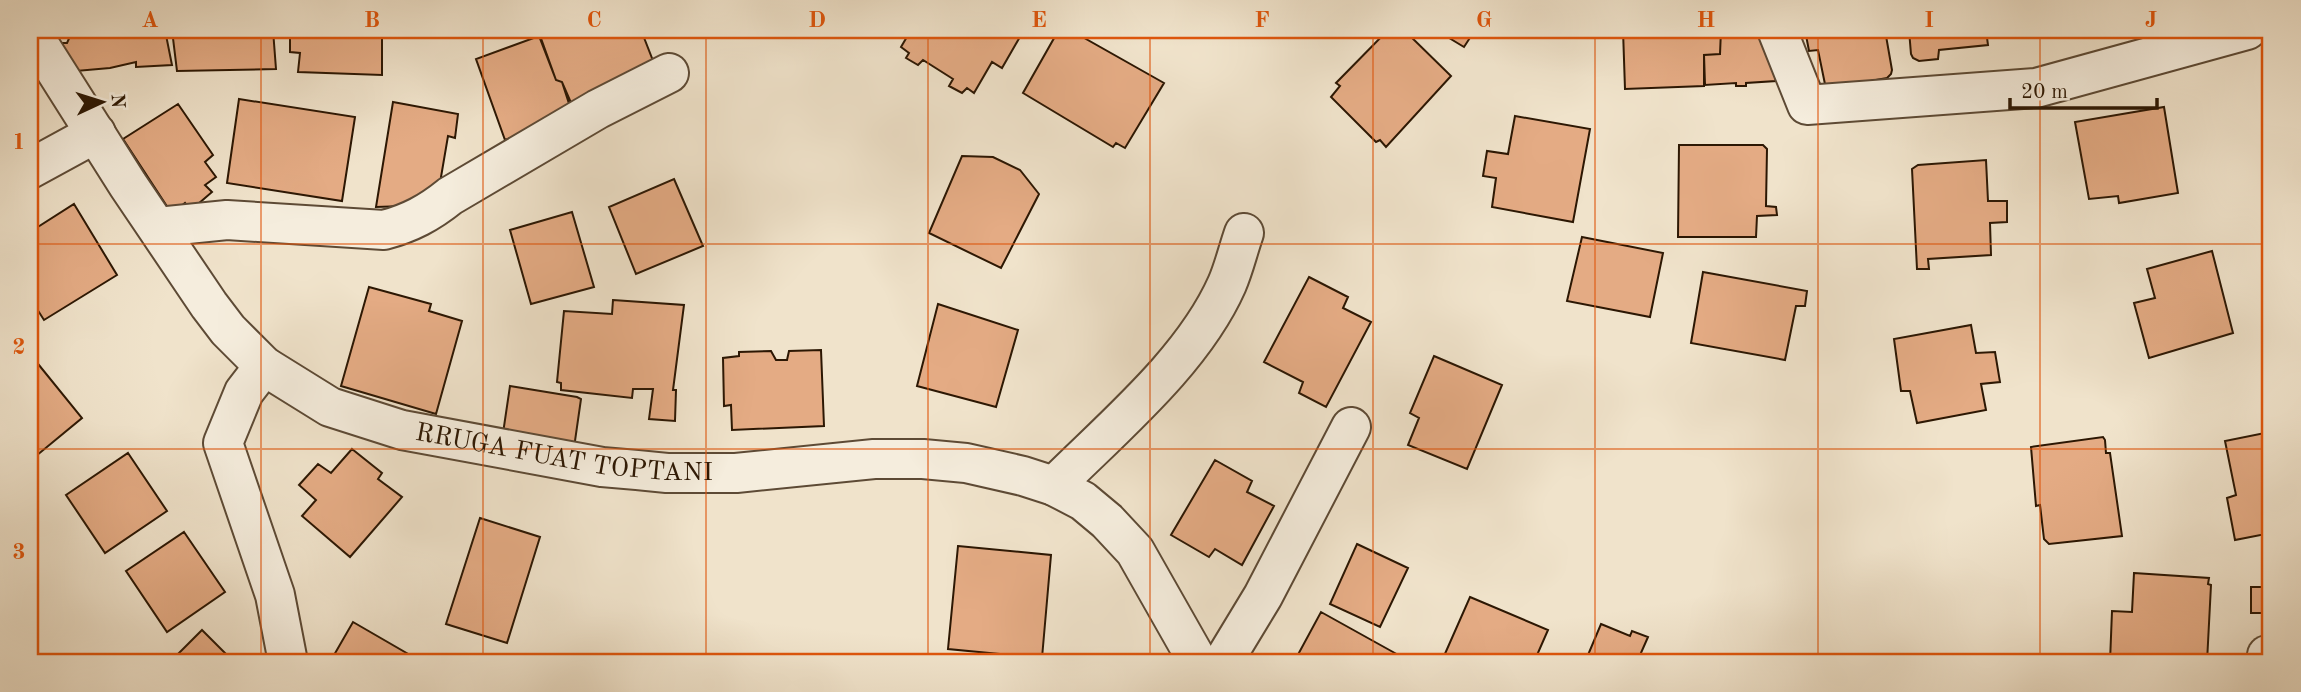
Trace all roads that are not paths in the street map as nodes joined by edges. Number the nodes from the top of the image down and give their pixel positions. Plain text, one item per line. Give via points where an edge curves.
1 (30, 30) edge
2 (1777, 30) edge
3 (2247, 30) edge
4 (669, 73) dead end
5 (96, 133) junction
6 (30, 169) edge
7 (158, 227) junction
8 (1244, 233) dead end
9 (264, 366) junction
10 (1351, 427) dead end
11 (1055, 486) junction
12 (288, 662) edge
13 (1198, 662) edge
14 (1223, 662) edge

1 - 5 street, RRUGA FUAT TOPTANI
2 - 3 street via 1807,105 2036,88
4 - 7 street via 598,109 405,225 384,230 228,220
5 - 6 street
5 - 7 street, RRUGA FUAT TOPTANI
7 - 9 street, RRUGA FUAT TOPTANI via 228,330
8 - 11 street via 1227,284 1183,355
9 - 11 street, RRUGA FUAT TOPTANI via 330,407 366,420 602,467 736,473 874,459 923,459 992,467
9 - 12 street via 244,392 223,443 275,595
10 - 14 street via 1263,596
11 - 13 street, RRUGA FUAT TOPTANI via 1091,507 1135,551

